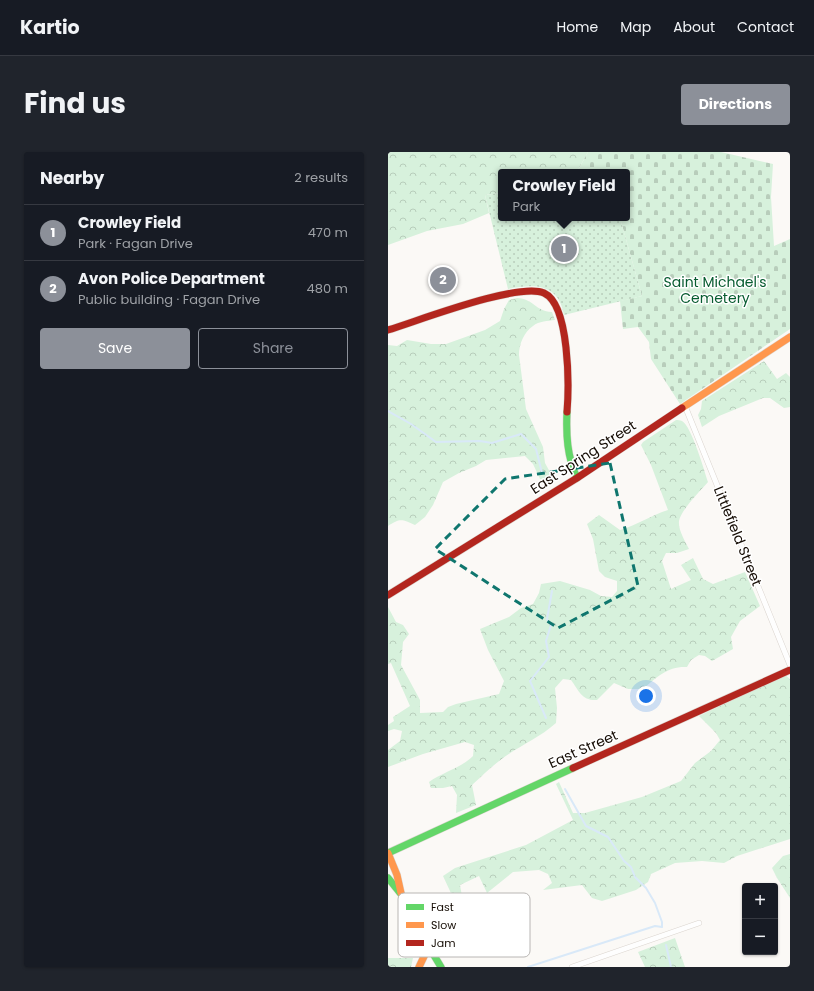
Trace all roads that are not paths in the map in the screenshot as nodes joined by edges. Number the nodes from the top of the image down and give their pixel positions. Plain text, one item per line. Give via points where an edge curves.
1 (388, 330) edge
2 (790, 337) edge
3 (685, 406) junction
4 (577, 478) junction
5 (388, 594) edge
6 (790, 665) edge
7 (790, 670) edge
8 (388, 853) edge
9 (388, 878) edge
10 (400, 893) edge
11 (401, 893) edge
12 (699, 923) dead end
13 (424, 957) edge
14 (435, 957) edge
15 (419, 967) edge
16 (441, 967) edge
17 (572, 967) edge

1 - 4 street via 497,296 532,291 551,300 560,317 568,384 566,444 571,466
2 - 3 street, East Spring Street
3 - 4 street, East Spring Street
3 - 6 street, Littlefield Street
4 - 5 street, East Spring Street
7 - 8 street, East Street
8 - 11 street
9 - 10 street
12 - 17 street
13 - 15 street
14 - 16 street

